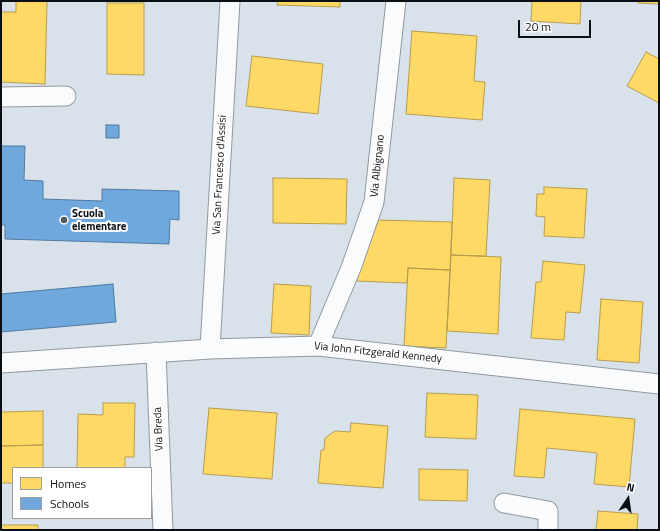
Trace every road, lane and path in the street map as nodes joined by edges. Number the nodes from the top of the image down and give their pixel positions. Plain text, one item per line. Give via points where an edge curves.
1 (230, 1) edge
2 (396, 1) edge
3 (66, 96) dead end
4 (1, 97) edge
5 (318, 346) junction
6 (210, 349) junction
7 (156, 352) junction
8 (1, 363) edge
9 (659, 384) edge
10 (504, 503) dead end
11 (164, 530) edge
12 (548, 530) edge

1 - 6 street, Via San Francesco d'Assisi
2 - 5 street, Via Albignano via 374,202 351,268
3 - 4 street
5 - 6 street, Via John Fitzgerald Kennedy
5 - 9 street, Via John Fitzgerald Kennedy
6 - 7 street, Via John Fitzgerald Kennedy
7 - 8 street, Via John Fitzgerald Kennedy
7 - 11 street, Via Breda
10 - 12 street via 548,511

